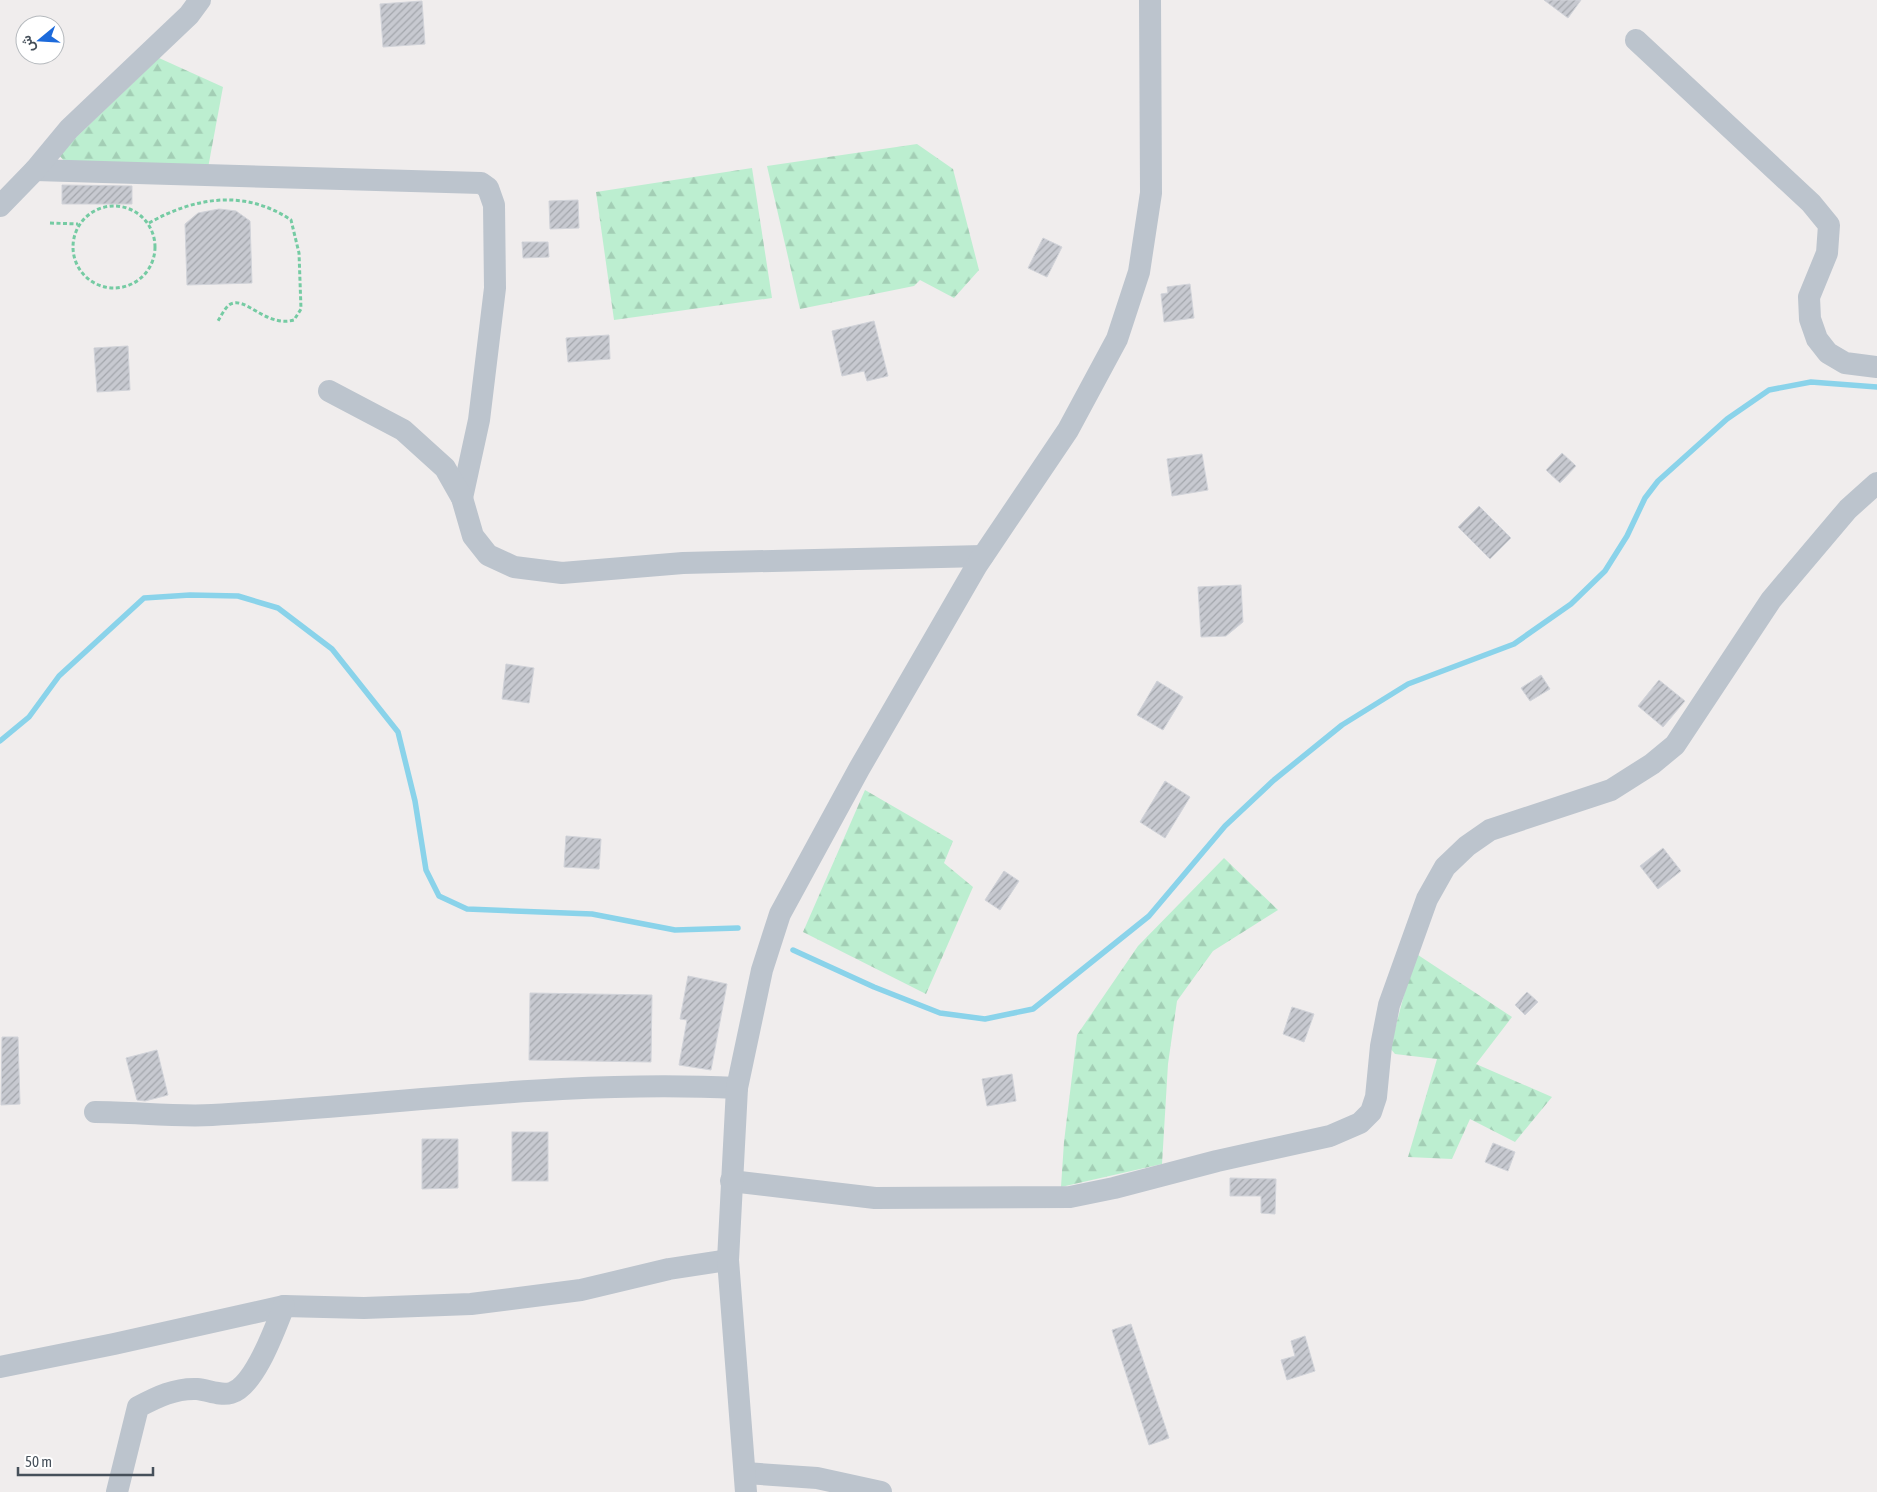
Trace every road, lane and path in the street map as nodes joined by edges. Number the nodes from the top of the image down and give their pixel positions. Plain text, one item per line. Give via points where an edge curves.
1 (200, 0) edge
2 (1150, 0) edge
3 (1636, 40) dead end
4 (35, 170) junction
5 (0, 206) edge
6 (50, 223) dead end
7 (149, 223) junction
8 (78, 224) junction
9 (218, 321) dead end
10 (1877, 367) edge
11 (329, 391) dead end
12 (1877, 483) edge
13 (462, 498) junction
14 (983, 556) junction
15 (738, 1088) junction
16 (95, 1112) dead end
17 (732, 1181) junction
18 (728, 1260) junction
19 (284, 1306) junction
20 (0, 1367) edge
21 (745, 1483) edge
22 (117, 1492) edge
23 (881, 1492) edge

1 - 4 street via 183,21 69,129
2 - 14 street via 1151,193 1139,272 1117,339 1068,430
3 - 10 street via 1810,203 1829,225 1827,253 1809,298 1810,319 1817,338 1828,353 1845,363
4 - 5 street
4 - 13 street via 481,183 488,188 494,205 494,288 479,420
6 - 8 path
7 - 8 path via 140,214 115,205 102,207
7 - 8 path via 155,236 152,264 145,275 133,284 120,288 93,282 82,273 73,247
7 - 9 path via 173,209 216,200 250,202 277,210 291,220 299,253 301,309 294,320 275,322 237,302 228,305
11 - 13 street via 403,430 445,468
12 - 17 street via 1848,509 1770,600 1675,744 1652,764 1611,790 1490,830 1445,867 1427,899 1389,1005 1376,1098 1371,1112 1360,1123 1330,1136 1070,1197 875,1198
13 - 14 street via 473,536 488,554 514,567 562,573 683,563
14 - 15 street via 859,769 780,914 762,970
15 - 16 street via 669,1084 210,1115
15 - 17 street
17 - 18 street
18 - 19 street via 669,1269 581,1290 471,1304 364,1308
18 - 21 street
19 - 20 street
19 - 22 street via 264,1353 245,1385 231,1393 196,1389 175,1391 138,1407
21 - 23 street via 817,1478

